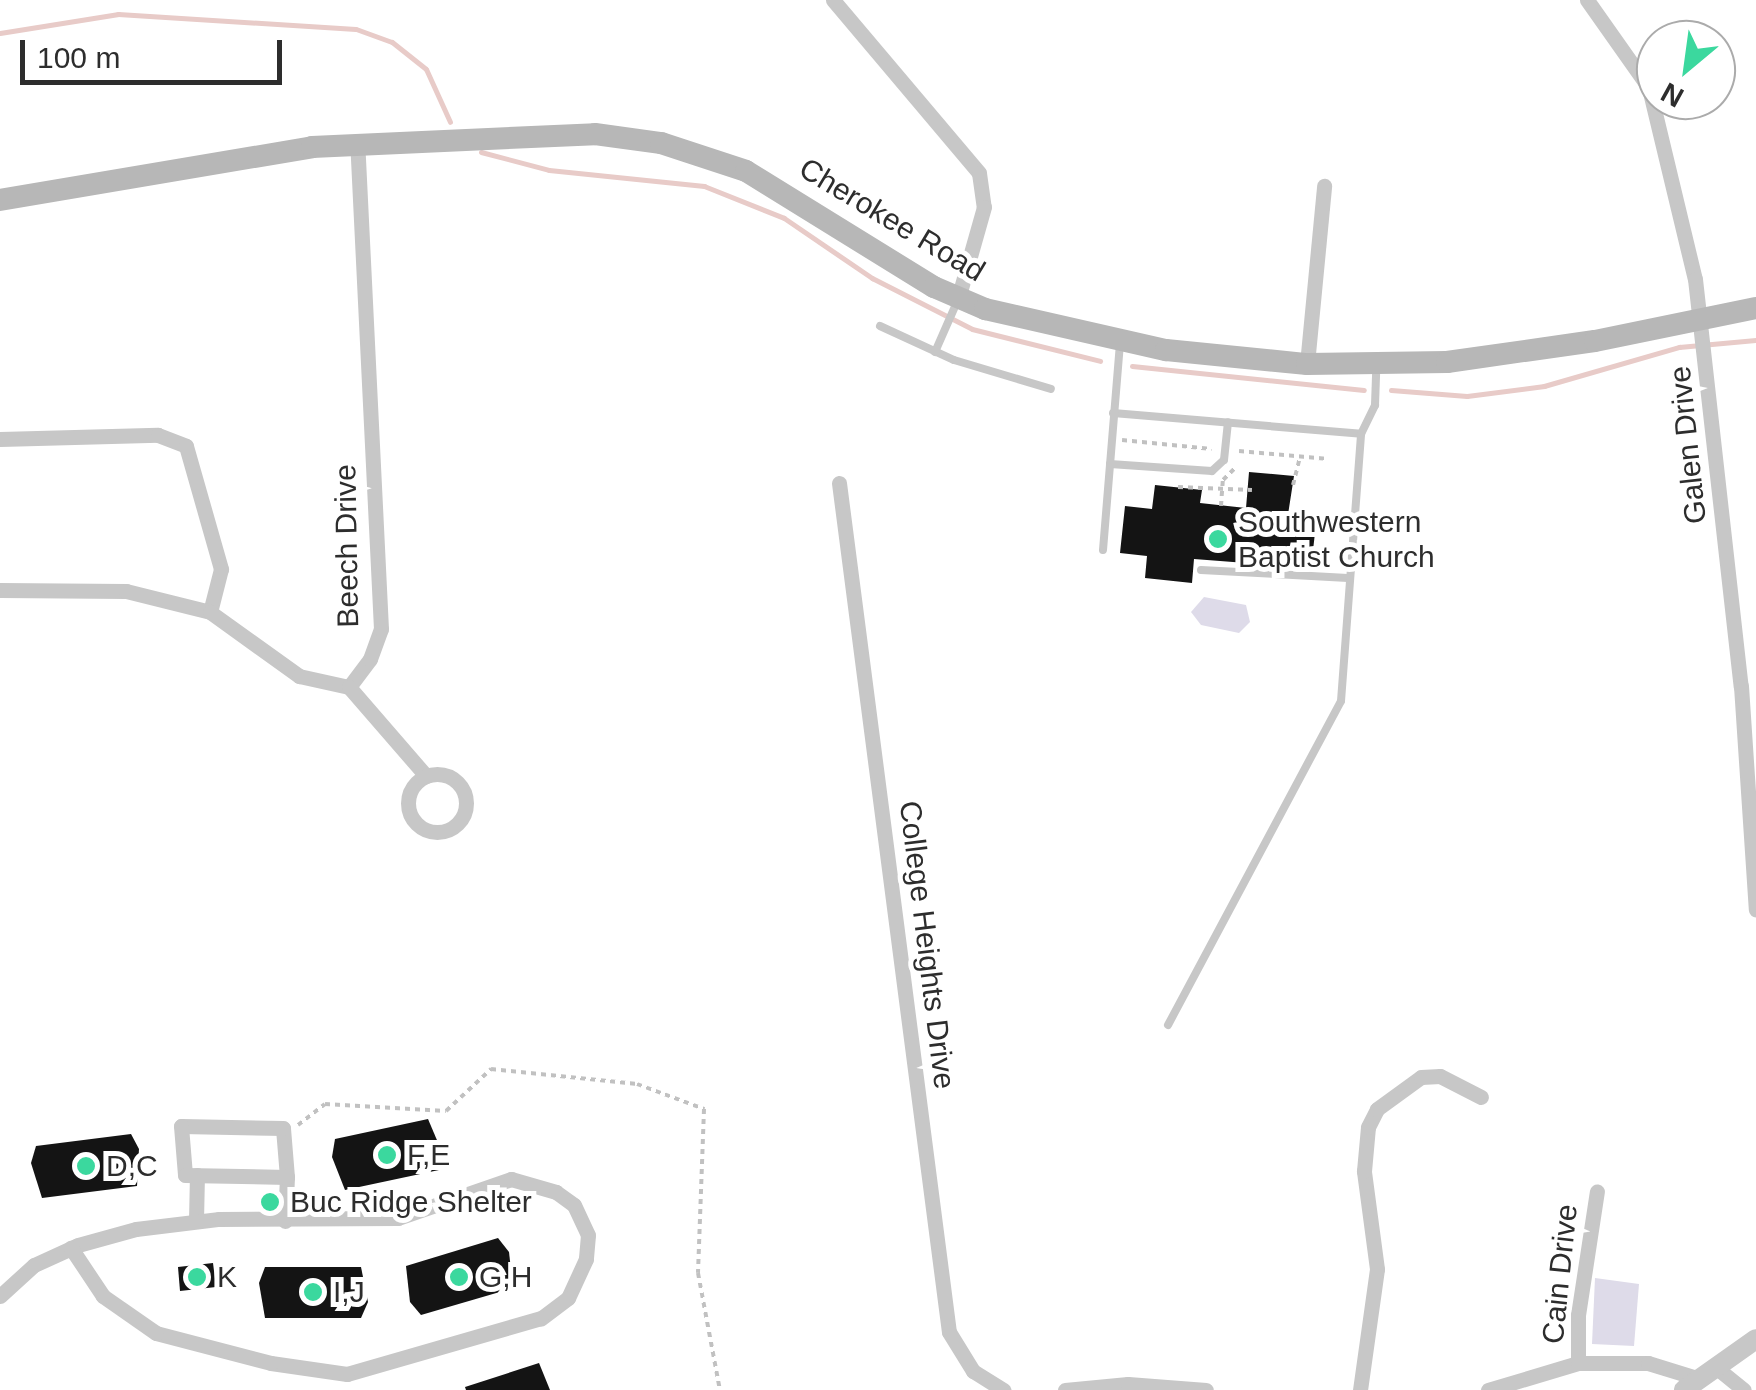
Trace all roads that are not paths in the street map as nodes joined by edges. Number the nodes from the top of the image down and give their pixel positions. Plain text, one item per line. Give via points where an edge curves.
1 (833, 0) edge
2 (1587, 0) edge
3 (357, 142) junction
4 (1324, 186) dead end
5 (0, 200) edge
6 (958, 298) junction
7 (1756, 308) edge
8 (1702, 321) junction
9 (880, 326) dead end
10 (1120, 342) junction
11 (935, 352) junction
12 (1376, 363) junction
13 (1307, 364) junction
14 (1051, 388) dead end
15 (1114, 413) junction
16 (1228, 422) junction
17 (1361, 434) junction
18 (0, 439) edge
19 (1110, 464) junction
20 (839, 483) dead end
21 (1104, 550) dead end
22 (1201, 570) dead end
23 (1348, 578) junction
24 (0, 590) edge
25 (210, 612) junction
26 (349, 688) junction
27 (426, 776) dead end
28 (1756, 909) edge
29 (1168, 1026) dead end
30 (1480, 1097) dead end
31 (197, 1175) junction
32 (287, 1176) junction
33 (1597, 1191) dead end
34 (196, 1221) junction
35 (285, 1221) junction
36 (72, 1248) junction
37 (0, 1296) edge
38 (1756, 1340) edge
39 (1578, 1363) junction
40 (1701, 1379) edge
41 (1003, 1390) edge
42 (1065, 1390) edge
43 (1206, 1390) edge
44 (1360, 1390) edge
45 (1488, 1390) edge
46 (1744, 1390) edge

1 - 6 street via 978,173 984,207
2 - 8 street, Galen Drive via 1630,52 1658,112
3 - 5 main road, Cherokee Road
3 - 6 main road, Cherokee Road via 560,133 661,143 788,192
3 - 26 street, Beech Drive via 380,629 370,659
4 - 13 street
6 - 10 main road, Cherokee Road
6 - 11 lane
7 - 8 main road, Cherokee Road
8 - 12 main road, Cherokee Road via 1521,353
8 - 28 street, Galen Drive
9 - 11 lane
10 - 13 main road, Cherokee Road
10 - 15 lane
11 - 14 lane
12 - 13 main road, Cherokee Road
12 - 17 lane via 1375,405
15 - 16 lane
15 - 19 lane
16 - 17 lane
16 - 19 lane via 1224,460 1203,474
17 - 23 lane
18 - 25 street via 158,435 186,446 222,569
19 - 21 lane
20 - 41 street, College Heights Drive via 949,1332 973,1371
22 - 23 lane
23 - 29 lane via 1341,700 1330,730
24 - 25 street via 126,590
25 - 26 street via 300,676
26 - 27 street
30 - 44 street via 1440,1076 1421,1077 1378,1108 1368,1127 1364,1171 1376,1269
31 - 32 street
31 - 32 street via 185,1174 180,1126 290,1126
31 - 34 street
32 - 35 street
33 - 39 street, Cain Drive via 1582,1274
34 - 35 street
34 - 36 street
35 - 36 street via 398,1218 526,1178 574,1205 588,1236 586,1259 568,1298 541,1318 347,1374 156,1333 103,1296
36 - 37 street via 34,1265
38 - 40 street
39 - 40 street via 1648,1363
39 - 45 street
40 - 46 street
42 - 43 street via 1128,1384

